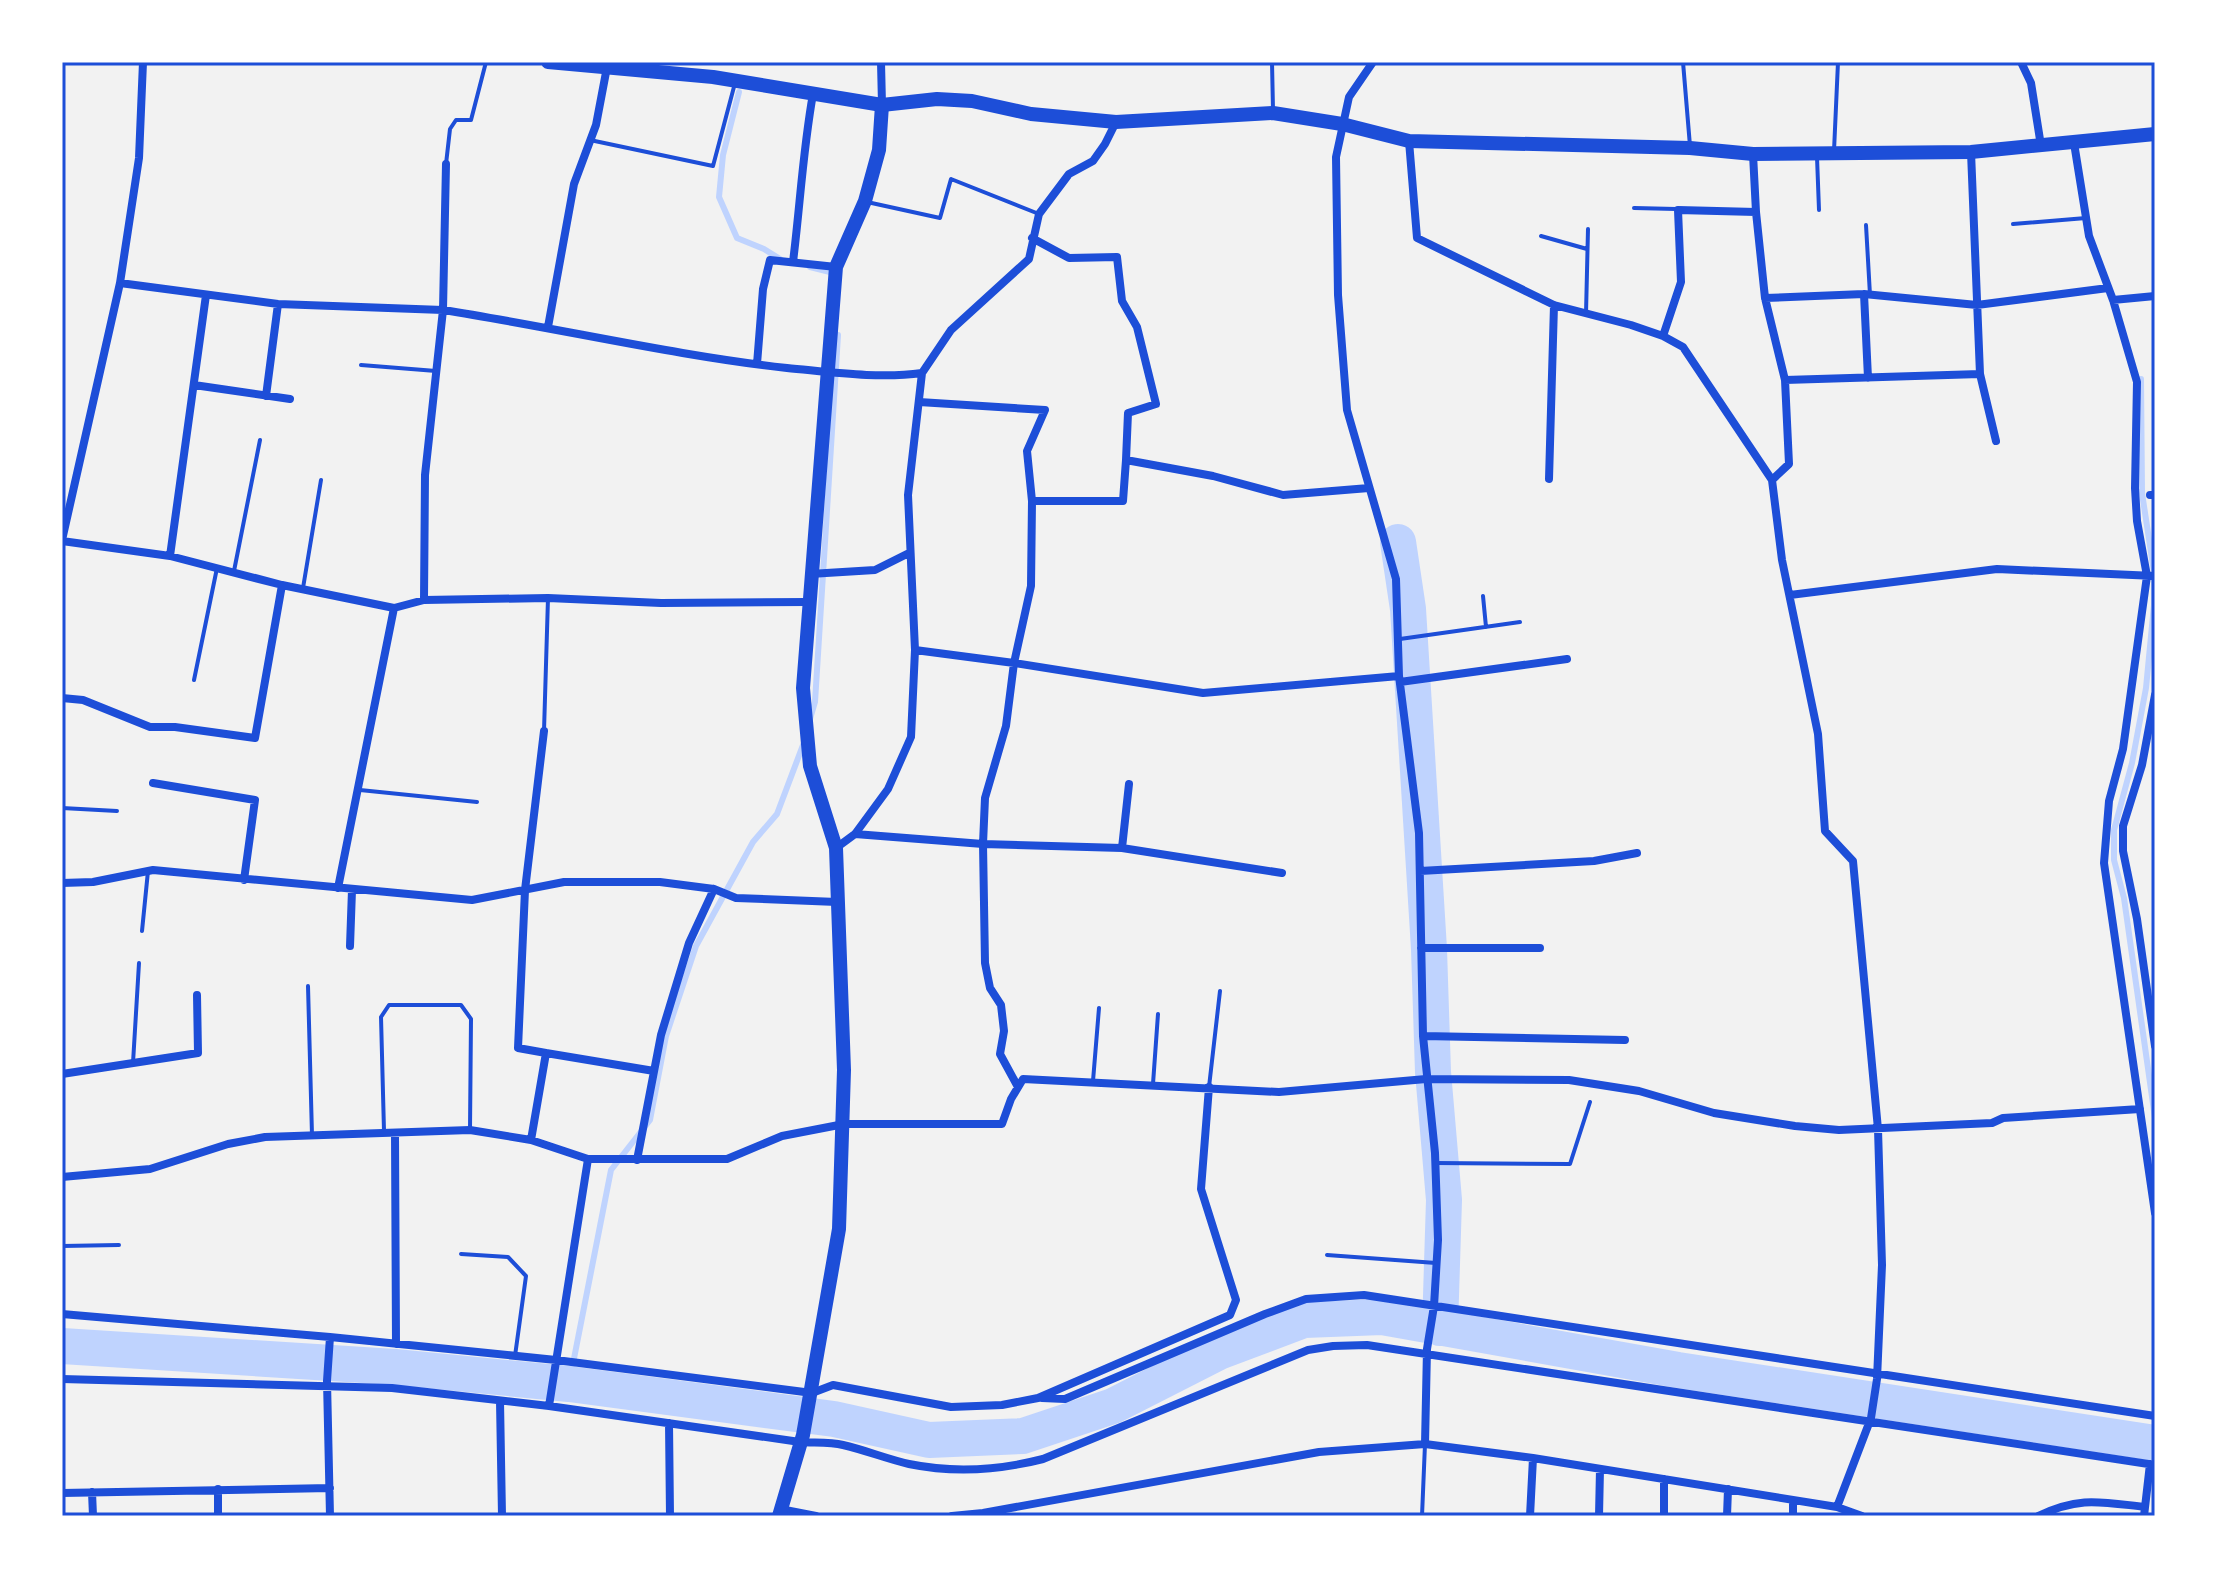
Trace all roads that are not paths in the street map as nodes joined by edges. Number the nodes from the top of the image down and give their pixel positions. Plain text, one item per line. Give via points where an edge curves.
1 (143, 62) edge
2 (486, 62) edge
3 (548, 62) edge
4 (881, 62) edge
5 (1272, 62) edge
6 (1373, 62) edge
7 (1683, 62) edge
8 (1838, 62) edge
9 (2021, 62) edge
10 (607, 66) junction
11 (735, 81) junction
12 (813, 94) junction
13 (882, 105) junction
14 (1273, 113) junction
15 (1116, 122) junction
16 (1342, 124) junction
17 (2155, 134) edge
18 (590, 140) junction
19 (1409, 141) junction
20 (2074, 143) junction
21 (2041, 147) junction
22 (1690, 148) junction
23 (1971, 152) junction
24 (1816, 153) junction
25 (1834, 153) junction
26 (1753, 154) junction
27 (446, 164) joint
28 (865, 201) junction
29 (1634, 208) dead end
30 (1678, 210) junction
31 (1819, 210) dead end
32 (1756, 212) junction
33 (1039, 214) junction
34 (2086, 218) junction
35 (2013, 224) dead end
36 (1866, 225) dead end
37 (1588, 229) dead end
38 (1541, 236) dead end
39 (1032, 238) junction
40 (1587, 249) junction
41 (793, 262) junction
42 (836, 267) junction
43 (120, 283) junction
44 (2108, 288) junction
45 (1867, 294) junction
46 (206, 295) junction
47 (2155, 296) edge
48 (1765, 298) junction
49 (2113, 300) junction
50 (278, 304) junction
51 (1554, 305) junction
52 (1977, 305) junction
53 (443, 310) junction
54 (1586, 314) junction
55 (548, 327) junction
56 (1663, 336) junction
57 (757, 364) junction
58 (361, 365) dead end
59 (436, 371) junction
60 (828, 371) junction
61 (922, 373) junction
62 (1980, 374) junction
63 (1868, 378) junction
64 (1785, 380) junction
65 (194, 385) junction
66 (266, 396) junction
67 (290, 399) dead end
68 (919, 402) junction
69 (260, 440) dead end
70 (1996, 441) dead end
71 (1126, 460) junction
72 (1549, 479) dead end
73 (321, 480) dead end
74 (1772, 480) junction
75 (1369, 488) junction
76 (1032, 501) junction
77 (62, 541) edge
78 (909, 553) junction
79 (170, 556) junction
80 (217, 568) junction
81 (234, 573) junction
82 (810, 574) junction
83 (2151, 576) edge
84 (282, 585) junction
85 (303, 589) junction
86 (1790, 595) junction
87 (1483, 596) dead end
88 (548, 598) junction
89 (424, 600) junction
90 (807, 602) junction
91 (394, 608) junction
92 (1520, 622) dead end
93 (1486, 627) junction
94 (1401, 639) junction
95 (915, 650) junction
96 (1567, 659) dead end
97 (1014, 663) junction
98 (1399, 679) junction
99 (194, 680) dead end
100 (2155, 695) edge
101 (62, 698) edge
102 (544, 731) joint
103 (153, 783) dead end
104 (1129, 784) dead end
105 (358, 790) junction
106 (477, 802) dead end
107 (62, 808) edge
108 (117, 811) dead end
109 (855, 834) junction
110 (983, 844) junction
111 (836, 848) junction
112 (1122, 848) junction
113 (1637, 853) dead end
114 (148, 871) junction
115 (1420, 871) junction
116 (1282, 873) dead end
117 (244, 880) junction
118 (62, 883) edge
119 (338, 888) junction
120 (714, 889) junction
121 (352, 890) junction
122 (525, 890) junction
123 (837, 902) junction
124 (142, 931) dead end
125 (350, 946) dead end
126 (1421, 948) junction
127 (1540, 948) dead end
128 (139, 963) dead end
129 (308, 986) dead end
130 (1220, 991) dead end
131 (197, 995) dead end
132 (1099, 1008) dead end
133 (1158, 1014) dead end
134 (1423, 1036) junction
135 (1625, 1040) dead end
136 (2155, 1046) edge
137 (546, 1053) junction
138 (133, 1063) junction
139 (654, 1071) junction
140 (62, 1074) edge
141 (1426, 1079) junction
142 (1093, 1082) junction
143 (1153, 1085) junction
144 (1018, 1087) junction
145 (1209, 1087) junction
146 (1590, 1102) dead end
147 (2140, 1109) junction
148 (844, 1124) junction
149 (1878, 1129) junction
150 (470, 1130) junction
151 (384, 1133) junction
152 (395, 1133) junction
153 (312, 1135) junction
154 (531, 1140) junction
155 (2151, 1151) edge
156 (588, 1159) junction
157 (637, 1160) junction
158 (1435, 1163) junction
159 (62, 1177) edge
160 (2155, 1213) edge
161 (119, 1245) dead end
162 (62, 1246) edge
163 (461, 1254) dead end
164 (1327, 1255) dead end
165 (1436, 1263) junction
166 (1433, 1309) junction
167 (62, 1314) edge
168 (330, 1337) junction
169 (396, 1344) junction
170 (1427, 1351) junction
171 (515, 1356) junction
172 (556, 1360) junction
173 (1877, 1376) junction
174 (62, 1379) edge
175 (328, 1383) junction
176 (811, 1397) junction
177 (1038, 1398) junction
178 (500, 1401) junction
179 (549, 1404) junction
180 (2155, 1416) edge
181 (1870, 1420) junction
182 (669, 1423) junction
183 (802, 1438) junction
184 (1425, 1444) junction
185 (1533, 1458) junction
186 (2152, 1464) edge
187 (1600, 1469) junction
188 (1664, 1479) junction
189 (330, 1488) junction
190 (218, 1489) junction
191 (1728, 1489) junction
192 (92, 1492) junction
193 (62, 1493) edge
194 (1793, 1500) junction
195 (1837, 1507) junction
196 (2145, 1512) edge
197 (780, 1513) edge
198 (1858, 1515) edge
199 (93, 1516) edge
200 (218, 1516) edge
201 (330, 1516) edge
202 (502, 1516) edge
203 (670, 1516) edge
204 (816, 1516) edge
205 (952, 1516) edge
206 (1422, 1516) edge
207 (1530, 1516) edge
208 (1599, 1516) edge
209 (1664, 1516) edge
210 (1727, 1516) edge
211 (1793, 1516) edge
212 (2038, 1516) edge

1 - 43 street via 139,158
2 - 27 lane via 471,120 456,120 450,129
3 - 10 main road
4 - 13 street
5 - 14 lane
6 - 16 street via 1349,97
7 - 22 lane
8 - 25 lane
9 - 21 street via 2031,83
10 - 11 main road
10 - 18 street
11 - 12 main road
11 - 18 lane via 713,166
12 - 13 main road
12 - 41 street
13 - 15 main road via 960,100
13 - 28 main road via 879,150
14 - 15 main road
14 - 16 main road
15 - 33 street via 1093,161 1069,174
16 - 19 main road
16 - 75 street via 1336,157 1339,309 1347,410
17 - 20 main road
18 - 55 street via 574,184
19 - 22 main road
19 - 51 street via 1417,238
20 - 21 main road
20 - 34 street
21 - 23 main road
22 - 26 main road
23 - 25 main road
23 - 52 street
24 - 25 main road
24 - 26 main road
24 - 31 lane
26 - 32 street
27 - 53 street
28 - 33 lane via 940,218 951,179
28 - 42 main road
29 - 30 lane
30 - 32 street
30 - 56 street via 1681,282
32 - 48 street
33 - 39 street
34 - 35 lane
34 - 44 street
36 - 45 lane
37 - 40 lane
38 - 40 lane
39 - 61 street via 1029,259 951,330
39 - 71 street via 1069,258 1117,257 1122,301 1137,327 1156,404 1128,413
40 - 54 lane
41 - 42 street
41 - 57 street via 770,260
42 - 60 main road
43 - 46 street
43 - 77 street
44 - 49 street
44 - 52 street
45 - 48 street
45 - 52 street
45 - 63 street
46 - 50 street
46 - 65 street
47 - 49 street
48 - 64 street
49 - 83 street via 2137,382 2137,521
50 - 53 street
50 - 66 street
51 - 54 street
51 - 72 street
52 - 62 street
53 - 55 street
53 - 59 street
54 - 56 street
55 - 57 street
56 - 74 street via 1683,347
57 - 60 street
58 - 59 lane
59 - 89 street via 425,475
60 - 61 street
60 - 82 main road
61 - 68 street
62 - 63 street
62 - 70 street
63 - 64 street
64 - 74 street via 1789,464
65 - 66 street
65 - 79 street
66 - 67 street
68 - 76 street via 1045,410 1027,451
68 - 78 street via 908,495
69 - 81 lane
71 - 75 street via 1283,495
71 - 76 street via 1123,501
73 - 85 lane
74 - 86 street
75 - 94 street via 1396,579
76 - 97 street via 1031,586
77 - 79 street
78 - 82 street via 875,570
78 - 95 street
79 - 80 street
80 - 81 street
80 - 99 lane
81 - 84 street
82 - 90 main road
83 - 86 street via 1997,569
83 - 147 street via 2104,836
84 - 85 street
84 - 101 street via 255,738 150,727 83,700
85 - 91 street
86 - 149 street via 1818,734 1825,831 1853,861
87 - 93 lane
88 - 89 street
88 - 90 street
88 - 102 lane
89 - 91 street
90 - 111 main road via 803,688 810,766
91 - 105 street
92 - 93 lane
93 - 94 lane
94 - 98 street
95 - 97 street
95 - 109 street via 911,737 888,789
96 - 98 street
97 - 98 street via 1203,693
97 - 110 street via 1006,726 985,798
98 - 115 street
100 - 136 street via 2123,826
102 - 122 street
103 - 117 street via 255,800
104 - 112 street
105 - 106 lane
105 - 119 street
107 - 108 lane
109 - 110 street
109 - 111 street
110 - 112 street
110 - 144 street via 985,963 990,988 1001,1005 1000,1054
111 - 123 main road
112 - 116 street
113 - 115 street via 1594,861
114 - 117 street
114 - 118 street
114 - 124 lane
115 - 126 street
117 - 119 street
119 - 121 street
120 - 122 street via 660,882 564,882
120 - 123 street via 736,898
120 - 139 street via 689,943
121 - 122 street via 472,900
121 - 125 street
122 - 137 street via 518,1048
123 - 148 main road
126 - 127 street
126 - 134 street
128 - 138 lane
129 - 153 lane
130 - 145 lane
131 - 138 street via 198,1053
132 - 142 lane
133 - 143 lane
134 - 135 street
134 - 141 street
137 - 139 street
137 - 154 street
138 - 140 street
139 - 157 street
141 - 145 street via 1279,1092
141 - 149 street via 1569,1080 1795,1126
141 - 158 street
142 - 143 street
142 - 144 street via 1023,1079
143 - 145 street
144 - 148 street via 1002,1124
145 - 177 street via 1201,1189 1236,1300 1230,1315
146 - 158 lane via 1570,1164
147 - 149 street
147 - 155 street
148 - 157 street via 782,1136 727,1159
148 - 176 main road via 839,1229
149 - 173 street via 1882,1265
150 - 151 lane via 471,1019 461,1005 389,1005 381,1017
150 - 152 street
150 - 154 street
151 - 152 street
151 - 153 street
152 - 169 street
153 - 159 street via 228,1144 150,1169
154 - 156 street
155 - 160 street
156 - 157 street
156 - 172 street
158 - 165 street
161 - 162 lane
163 - 171 lane via 508,1257 526,1276
164 - 165 lane
165 - 166 street
166 - 170 street
166 - 173 street
166 - 177 street via 1364,1295 1306,1299 1065,1399
167 - 168 street
168 - 169 street
168 - 175 street
169 - 171 street
170 - 181 street
170 - 183 street via 1367,1345 1308,1350 1012,1467 943,1469
170 - 184 street
171 - 172 street
172 - 176 street
172 - 179 street
173 - 180 street
173 - 181 street
174 - 175 street
175 - 178 street
175 - 189 street
176 - 177 street via 833,1385 951,1407
176 - 183 main road
178 - 179 street
178 - 202 street
179 - 182 street
181 - 186 street
181 - 195 street
182 - 183 street
182 - 203 street
183 - 197 main road
184 - 185 street
184 - 205 street via 1319,1452
184 - 206 lane
185 - 187 street
185 - 207 street
186 - 196 street
187 - 188 street
187 - 208 street
188 - 191 street
188 - 209 street
189 - 190 street
189 - 201 street
190 - 192 street
190 - 200 street
191 - 194 street
191 - 210 street
192 - 193 street
192 - 199 street
194 - 195 street
194 - 211 street
195 - 198 street
196 - 212 street via 2092,1501 2065,1504
197 - 204 street

